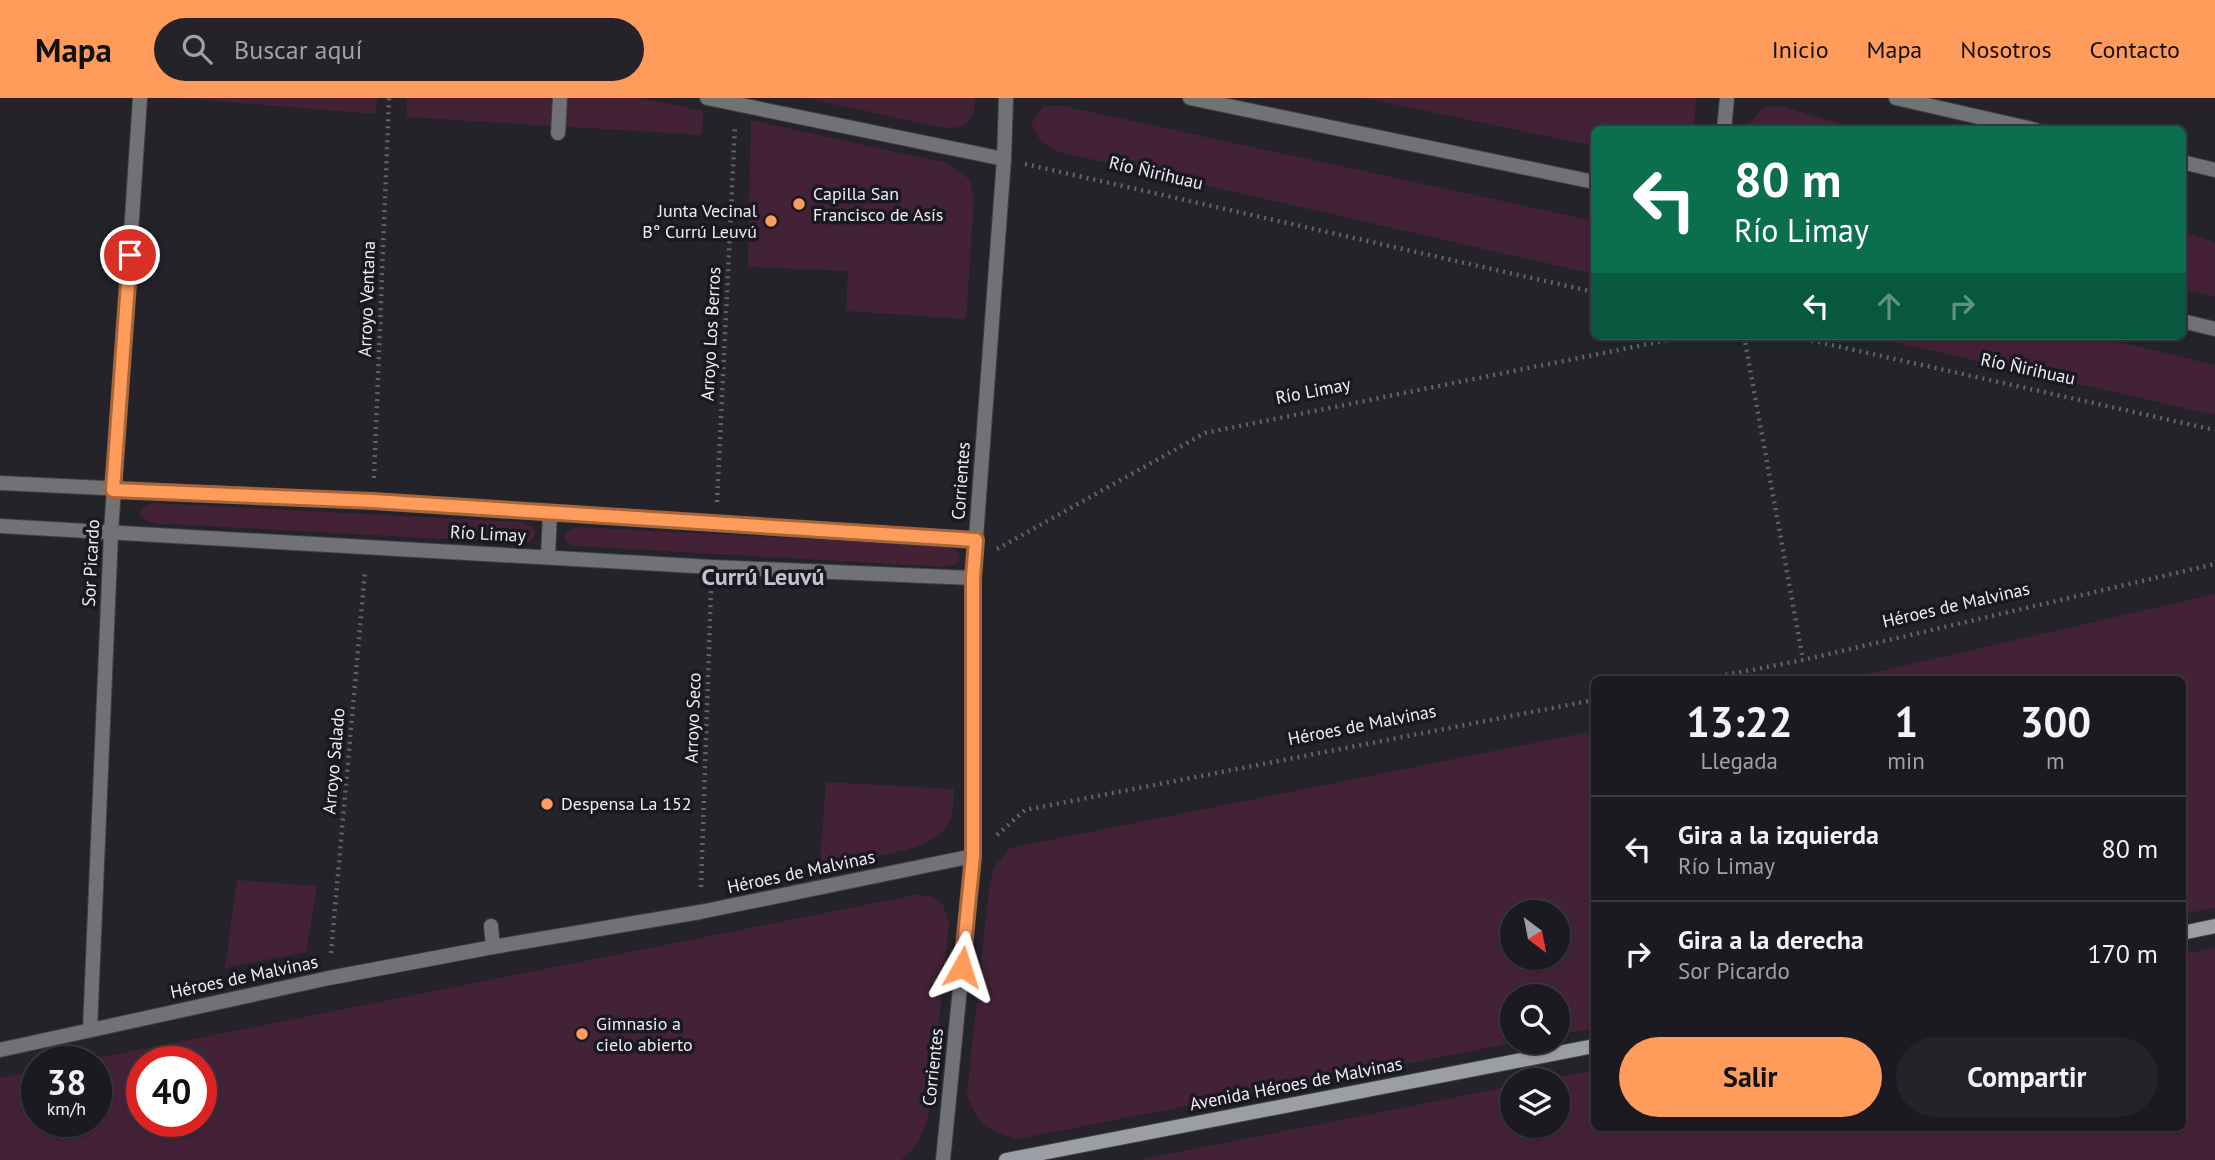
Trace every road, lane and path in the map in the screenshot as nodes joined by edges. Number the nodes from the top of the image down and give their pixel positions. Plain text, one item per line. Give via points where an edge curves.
1 (140, 98) edge
2 (389, 98) edge
3 (560, 98) edge
4 (707, 98) edge
5 (1006, 98) edge
6 (1190, 98) edge
7 (1727, 98) edge
8 (1896, 98) edge
9 (736, 104) junction
10 (1724, 126) edge
11 (2018, 126) edge
12 (558, 133) dead end
13 (1004, 159) junction
14 (2186, 163) edge
15 (2215, 170) edge
16 (1591, 181) edge
17 (1591, 291) edge
18 (2186, 322) edge
19 (2215, 329) edge
20 (1668, 340) edge
21 (1745, 340) edge
22 (1809, 340) edge
23 (2215, 430) edge
24 (0, 484) edge
25 (113, 490) junction
26 (373, 501) junction
27 (550, 513) junction
28 (716, 523) junction
29 (0, 526) edge
30 (111, 533) junction
31 (976, 540) junction
32 (368, 547) junction
33 (548, 557) junction
34 (974, 562) junction
35 (2215, 564) edge
36 (712, 567) junction
37 (973, 578) junction
38 (1803, 660) junction
39 (1720, 676) edge
40 (1591, 701) edge
41 (973, 856) junction
42 (700, 912) junction
43 (491, 926) dead end
44 (2215, 926) edge
45 (2186, 932) edge
46 (492, 947) junction
47 (329, 978) junction
48 (90, 1030) junction
49 (1591, 1047) edge
50 (0, 1050) edge
51 (943, 1160) edge
52 (1006, 1160) edge

1 - 25 street, Sor Picardo
2 - 26 path, Arroyo Ventana
3 - 12 street
4 - 9 street
5 - 13 street, Corrientes
6 - 16 street
7 - 10 street
8 - 11 street
9 - 13 street
9 - 28 path, Arroyo Los Berros
13 - 17 path, Río Ñirihuau
13 - 31 street, Corrientes
14 - 15 street
18 - 19 street
20 - 34 path, Río Limay via 1205,433
21 - 38 path
22 - 23 path, Río Ñirihuau
24 - 25 street, Río Limay
25 - 26 street, Río Limay
25 - 30 street, Sor Picardo
26 - 27 street, Río Limay
27 - 28 street, Río Limay
27 - 33 street
28 - 31 street, Río Limay
29 - 30 street, Río Limay
30 - 32 street, Río Limay
30 - 48 street, Sor Picardo
31 - 34 street, Corrientes
32 - 33 street, Río Limay
32 - 47 path, Arroyo Salado
33 - 36 street, Río Limay
34 - 37 street, Corrientes
35 - 38 path, Héroes de Malvinas
36 - 37 street, Río Limay
36 - 42 path, Arroyo Seco
37 - 41 street, Corrientes
38 - 39 path, Héroes de Malvinas
40 - 41 path, Héroes de Malvinas via 1025,810
41 - 42 street, Héroes de Malvinas
41 - 51 street, Corrientes
42 - 46 street, Héroes de Malvinas
43 - 46 street
44 - 45 main road
46 - 47 street, Héroes de Malvinas
47 - 48 street, Héroes de Malvinas
48 - 50 street, Héroes de Malvinas
49 - 52 main road, Avenida Héroes de Malvinas

